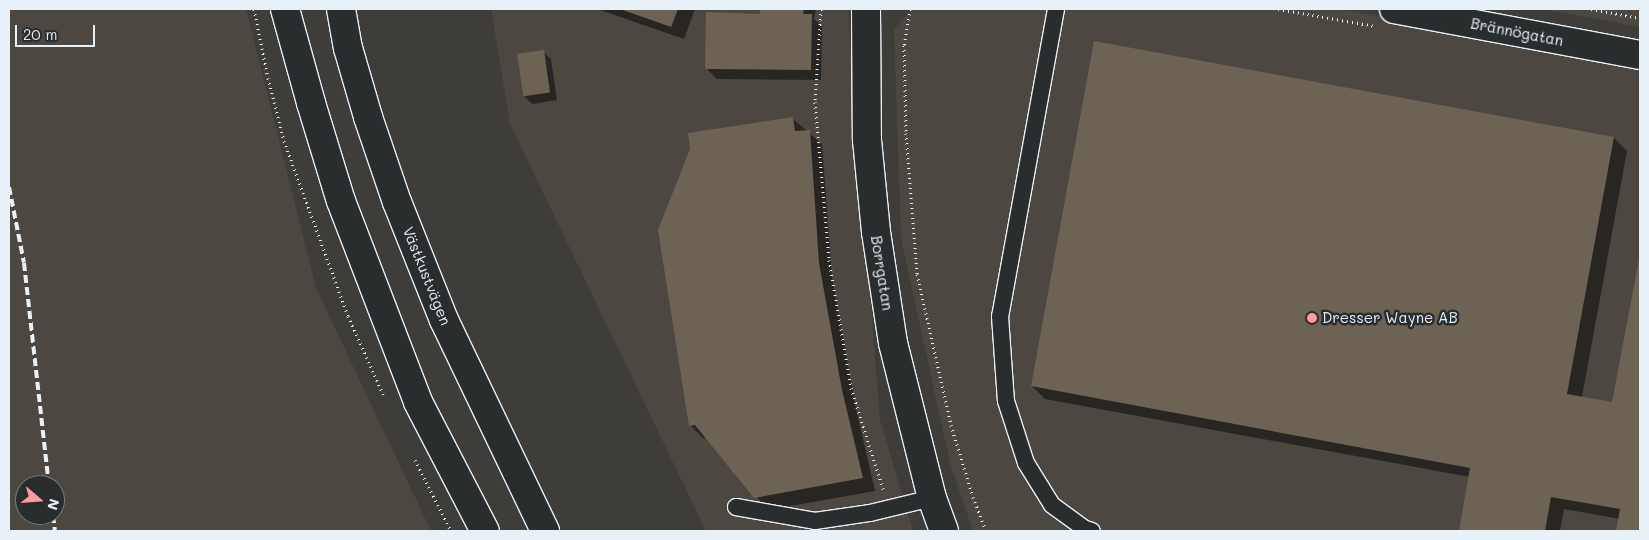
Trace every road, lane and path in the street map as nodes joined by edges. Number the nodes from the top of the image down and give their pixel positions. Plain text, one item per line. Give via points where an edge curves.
1 (285, 9) edge
2 (341, 9) edge
3 (821, 9) edge
4 (866, 9) edge
5 (910, 9) edge
6 (1056, 9) edge
7 (1394, 9) edge
8 (1591, 9) edge
9 (1640, 18) edge
10 (1640, 55) edge
11 (932, 498) junction
12 (736, 507) dead end
13 (890, 508) junction
14 (484, 531) edge
15 (545, 531) edge
16 (944, 531) edge
17 (986, 531) edge
18 (1092, 531) edge

1 - 14 main road via 342,201 418,402
2 - 15 main road, Västkustvägen via 348,48 397,202 444,320
3 - 13 path via 815,102 829,260 851,388
4 - 11 main road, Borrgatan via 868,140 876,232 893,343
5 - 17 path via 904,45 906,133 917,274 951,425
6 - 18 lane via 1000,316 1006,401 1026,463 1052,505
7 - 10 main road, Brännögatan
8 - 9 path
11 - 13 lane
11 - 16 main road, Borrgatan
12 - 13 lane via 815,522

